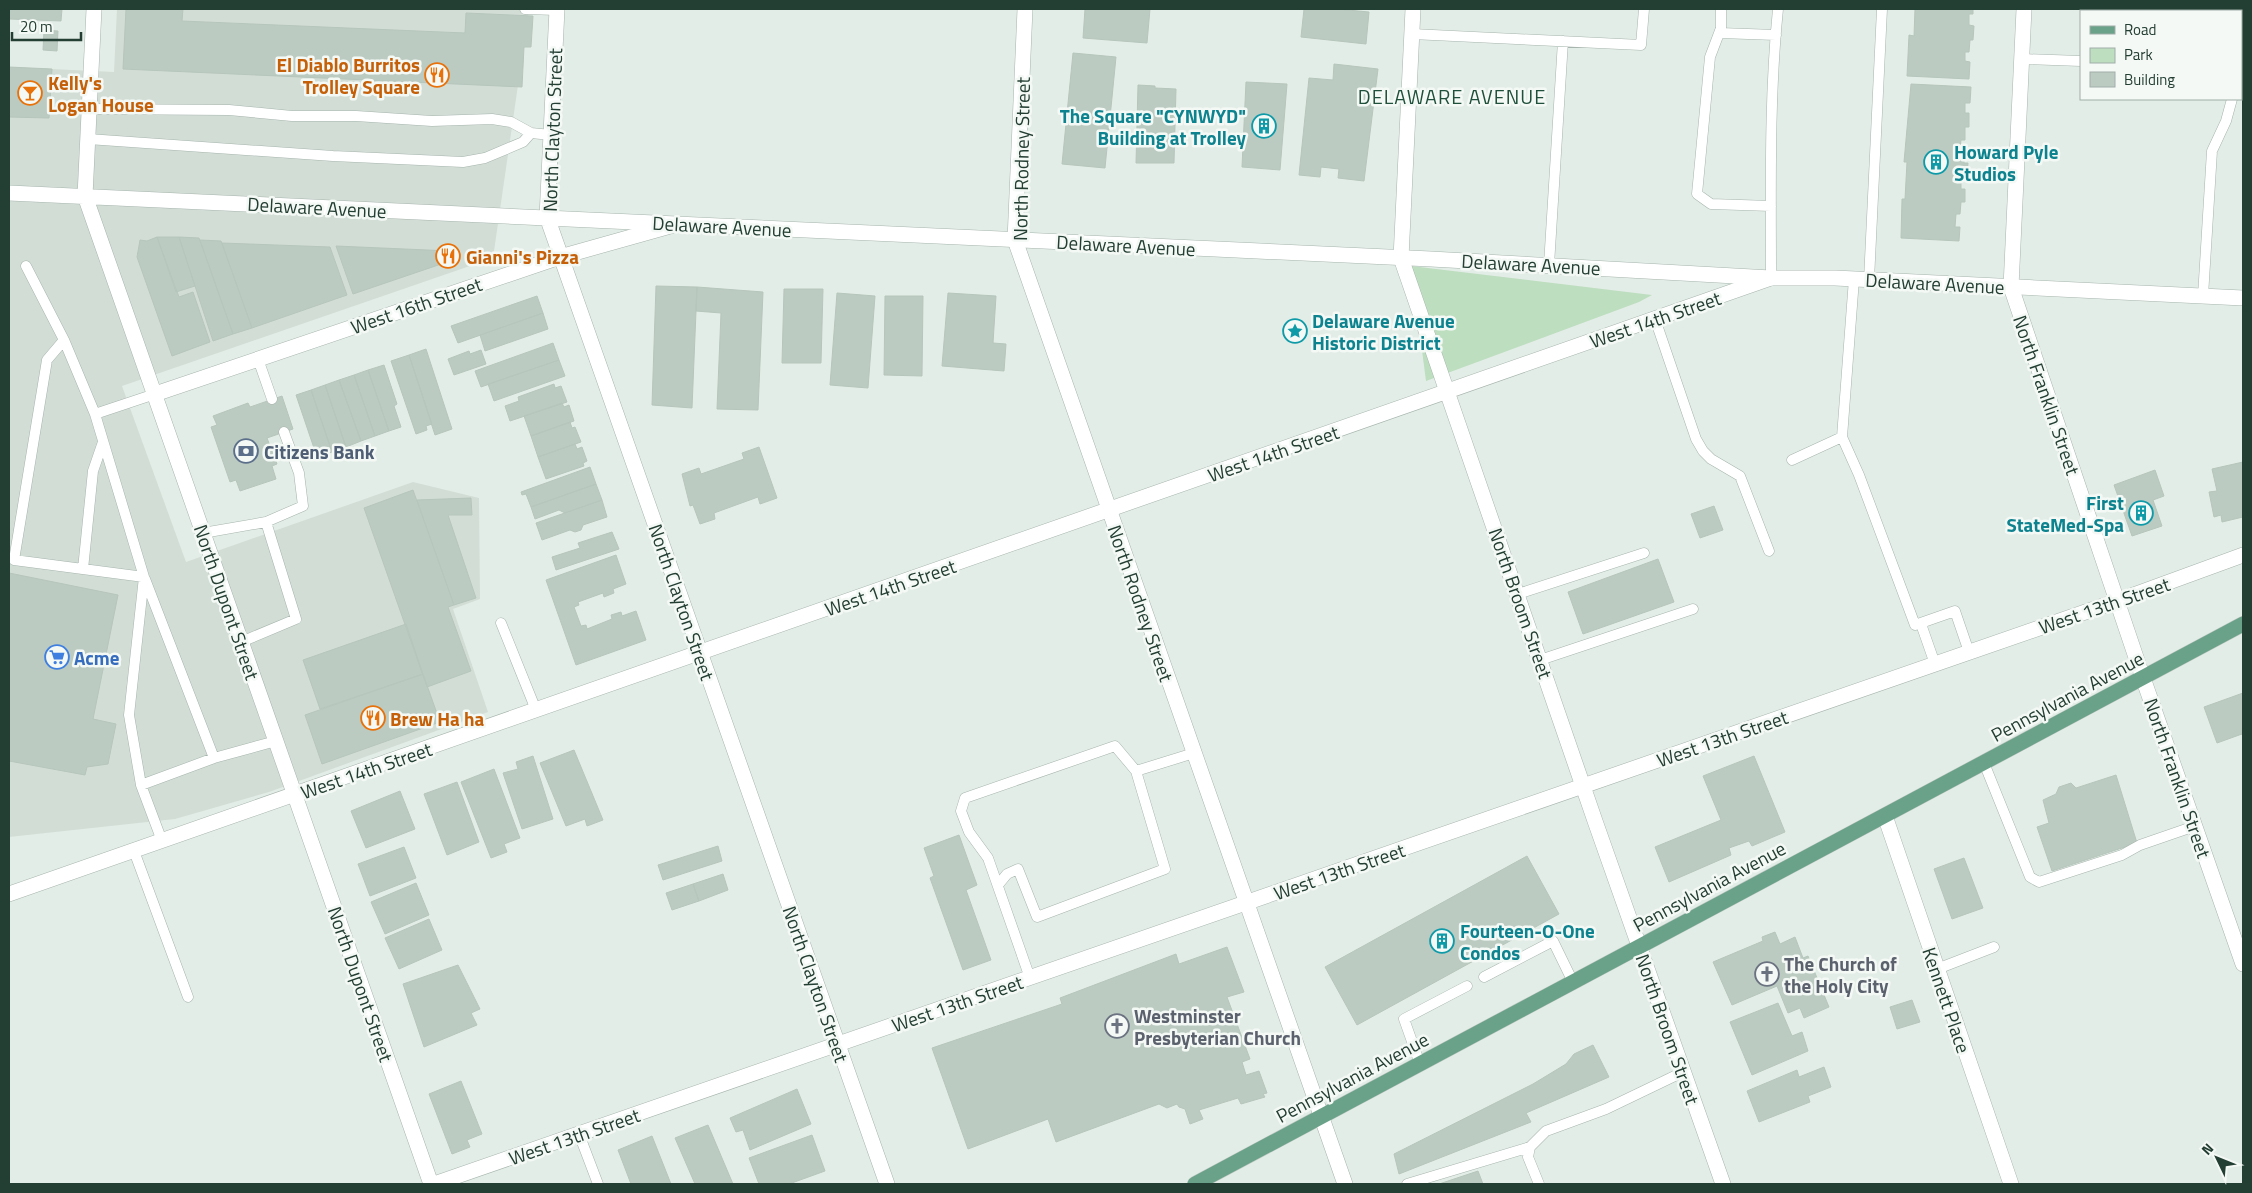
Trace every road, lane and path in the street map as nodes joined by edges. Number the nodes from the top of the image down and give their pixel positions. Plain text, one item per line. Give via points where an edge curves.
1 (94, 9) edge
2 (525, 9) edge
3 (557, 9) edge
4 (1025, 9) edge
5 (1413, 9) edge
6 (1644, 9) edge
7 (1722, 9) edge
8 (1778, 9) edge
9 (1882, 9) edge
10 (2024, 9) edge
11 (1720, 33) junction
12 (1412, 34) junction
13 (1776, 35) junction
14 (1563, 41) junction
15 (2021, 59) junction
16 (2080, 61) edge
17 (2232, 100) edge
18 (89, 109) junction
19 (531, 133) junction
20 (551, 135) junction
21 (88, 139) junction
22 (9, 193) edge
23 (85, 196) junction
24 (1771, 206) junction
25 (547, 218) junction
26 (680, 224) junction
27 (1015, 240) junction
28 (560, 257) junction
29 (1401, 258) junction
30 (1549, 265) junction
31 (26, 266) dead end
32 (1772, 278) junction
33 (1862, 279) junction
34 (2011, 287) junction
35 (2203, 296) junction
36 (2243, 298) edge
37 (1654, 320) junction
38 (64, 340) junction
39 (258, 359) junction
40 (1447, 392) junction
41 (155, 394) junction
42 (272, 399) dead end
43 (95, 414) junction
44 (284, 432) dead end
45 (1842, 437) junction
46 (103, 442) junction
47 (1792, 460) dead end
48 (1109, 510) junction
49 (266, 522) junction
50 (203, 533) junction
51 (1769, 552) dead end
52 (1644, 553) dead end
53 (2243, 555) edge
54 (83, 569) junction
55 (144, 577) junction
56 (1518, 594) junction
57 (2117, 601) junction
58 (1693, 609) dead end
59 (501, 623) dead end
60 (1921, 624) junction
61 (2243, 624) edge
62 (241, 642) junction
63 (1969, 652) junction
64 (700, 653) junction
65 (1540, 660) junction
66 (1935, 664) junction
67 (2143, 678) junction
68 (536, 710) junction
69 (276, 741) junction
70 (1194, 753) junction
71 (214, 758) junction
72 (1984, 763) junction
73 (1136, 771) junction
74 (141, 785) junction
75 (1584, 786) junction
76 (294, 795) junction
77 (1885, 816) junction
78 (2195, 826) junction
79 (162, 841) junction
80 (134, 851) junction
81 (998, 885) junction
82 (9, 894) edge
83 (1246, 903) junction
84 (1640, 946) junction
85 (1994, 947) dead end
86 (2240, 947) edge
87 (2243, 964) edge
88 (1937, 970) junction
89 (1484, 977) dead end
90 (1030, 978) junction
91 (1573, 982) junction
92 (1466, 986) dead end
93 (188, 996) dead end
94 (838, 1045) junction
95 (1420, 1064) junction
96 (1683, 1072) junction
97 (1321, 1116) junction
98 (579, 1134) junction
99 (1530, 1147) junction
100 (431, 1184) edge
101 (434, 1184) edge
102 (598, 1184) edge
103 (886, 1184) edge
104 (1194, 1184) edge
105 (1345, 1184) edge
106 (1407, 1184) edge
107 (1539, 1184) edge
108 (1723, 1184) edge
109 (2011, 1184) edge

1 - 18 street, North Dupont Street
2 - 3 lane
3 - 20 street, North Clayton Street
4 - 27 street, North Rodney Street
5 - 12 street, North Broom Street
6 - 14 lane via 1641,45
7 - 11 lane
8 - 13 lane
9 - 33 lane
10 - 15 street, North Franklin Street
11 - 13 lane
11 - 24 lane via 1710,57 1697,194 1711,204
12 - 14 lane
12 - 29 street, North Broom Street
13 - 24 lane
14 - 30 lane
15 - 16 lane
15 - 34 street, North Franklin Street
17 - 35 lane via 2226,122 2212,151
18 - 19 lane via 229,110 292,116 432,121 492,119 511,122
18 - 21 street, North Dupont Street
19 - 20 lane
19 - 21 lane via 523,142 485,158 463,162
20 - 25 street, North Clayton Street
21 - 23 street, North Dupont Street
22 - 23 street, Delaware Avenue
23 - 25 street, Delaware Avenue
23 - 41 street, North Dupont Street
24 - 32 lane
25 - 26 street, Delaware Avenue
25 - 28 street, North Clayton Street
26 - 27 street, Delaware Avenue
26 - 28 street, West 16th Street
27 - 29 street, Delaware Avenue
27 - 48 street, North Rodney Street
28 - 39 street, West 16th Street
28 - 64 street, North Clayton Street
29 - 30 street, Delaware Avenue
29 - 40 street, North Broom Street
30 - 32 street, Delaware Avenue
31 - 38 lane
32 - 33 street, Delaware Avenue
32 - 37 street, West 14th Street
33 - 34 street, Delaware Avenue
33 - 45 lane
34 - 35 street, Delaware Avenue
34 - 57 street, North Franklin Street
35 - 36 street, Delaware Avenue
37 - 40 street, West 14th Street
37 - 51 lane via 1696,439 1711,459 1740,476
38 - 43 lane
38 - 54 lane via 47,360 14,560
39 - 41 street, West 16th Street
39 - 42 lane
40 - 48 street, West 14th Street
40 - 56 street, North Broom Street
41 - 43 lane
41 - 50 street, North Dupont Street
43 - 46 lane
44 - 49 lane via 299,472 303,506
45 - 47 lane
45 - 60 lane via 1916,625
46 - 54 lane via 93,471
46 - 55 lane
48 - 64 street, West 14th Street
48 - 70 street, North Rodney Street
49 - 50 lane
49 - 62 lane via 296,619
50 - 62 street, North Dupont Street
52 - 56 lane
53 - 57 street, West 13th Street
54 - 55 lane
55 - 71 lane
55 - 74 lane via 129,715
56 - 65 street, North Broom Street
57 - 63 street, West 13th Street
57 - 67 street, North Franklin Street
58 - 65 lane
59 - 68 lane
60 - 63 lane via 1955,610
60 - 66 lane
61 - 67 main road, Pennsylvania Avenue
62 - 69 street, North Dupont Street
63 - 66 street, West 13th Street
64 - 68 street, West 14th Street
64 - 94 street, North Clayton Street
65 - 75 street, North Broom Street
66 - 75 street, West 13th Street
67 - 72 main road, Pennsylvania Avenue
67 - 78 street, North Franklin Street
68 - 76 street, West 14th Street
69 - 71 lane
69 - 76 street, North Dupont Street
70 - 73 lane
70 - 83 street, North Rodney Street
71 - 74 lane
72 - 77 main road, Pennsylvania Avenue
72 - 78 lane via 2030,877 2039,882 2122,855 2140,845
73 - 81 lane via 1115,746 965,798 961,811 969,832 988,858
73 - 81 lane via 1166,869 1037,917 1018,869 1007,874
74 - 79 lane
75 - 83 street, West 13th Street
75 - 84 street, North Broom Street
76 - 79 street, West 14th Street
76 - 100 street, North Dupont Street
77 - 84 main road, Pennsylvania Avenue
77 - 88 street, Kennett Place
78 - 86 street, North Franklin Street
79 - 80 street, West 14th Street
80 - 82 street, West 14th Street
80 - 93 lane
81 - 90 lane
83 - 90 street, West 13th Street
83 - 97 street, North Rodney Street
84 - 91 main road, Pennsylvania Avenue
84 - 96 street, North Broom Street
85 - 88 lane
86 - 87 street, North Franklin Street
88 - 109 street, Kennett Place
89 - 91 lane via 1553,941
90 - 94 street, West 13th Street
91 - 95 main road, Pennsylvania Avenue
92 - 95 lane via 1404,1019
94 - 98 street, West 13th Street
94 - 103 street, North Clayton Street
95 - 97 main road, Pennsylvania Avenue
96 - 99 lane via 1606,1109 1546,1131
96 - 108 street, North Broom Street
97 - 104 main road, Pennsylvania Avenue
97 - 105 street, North Rodney Street
98 - 101 street, West 13th Street
98 - 102 lane
99 - 106 lane
99 - 107 lane via 1528,1157

